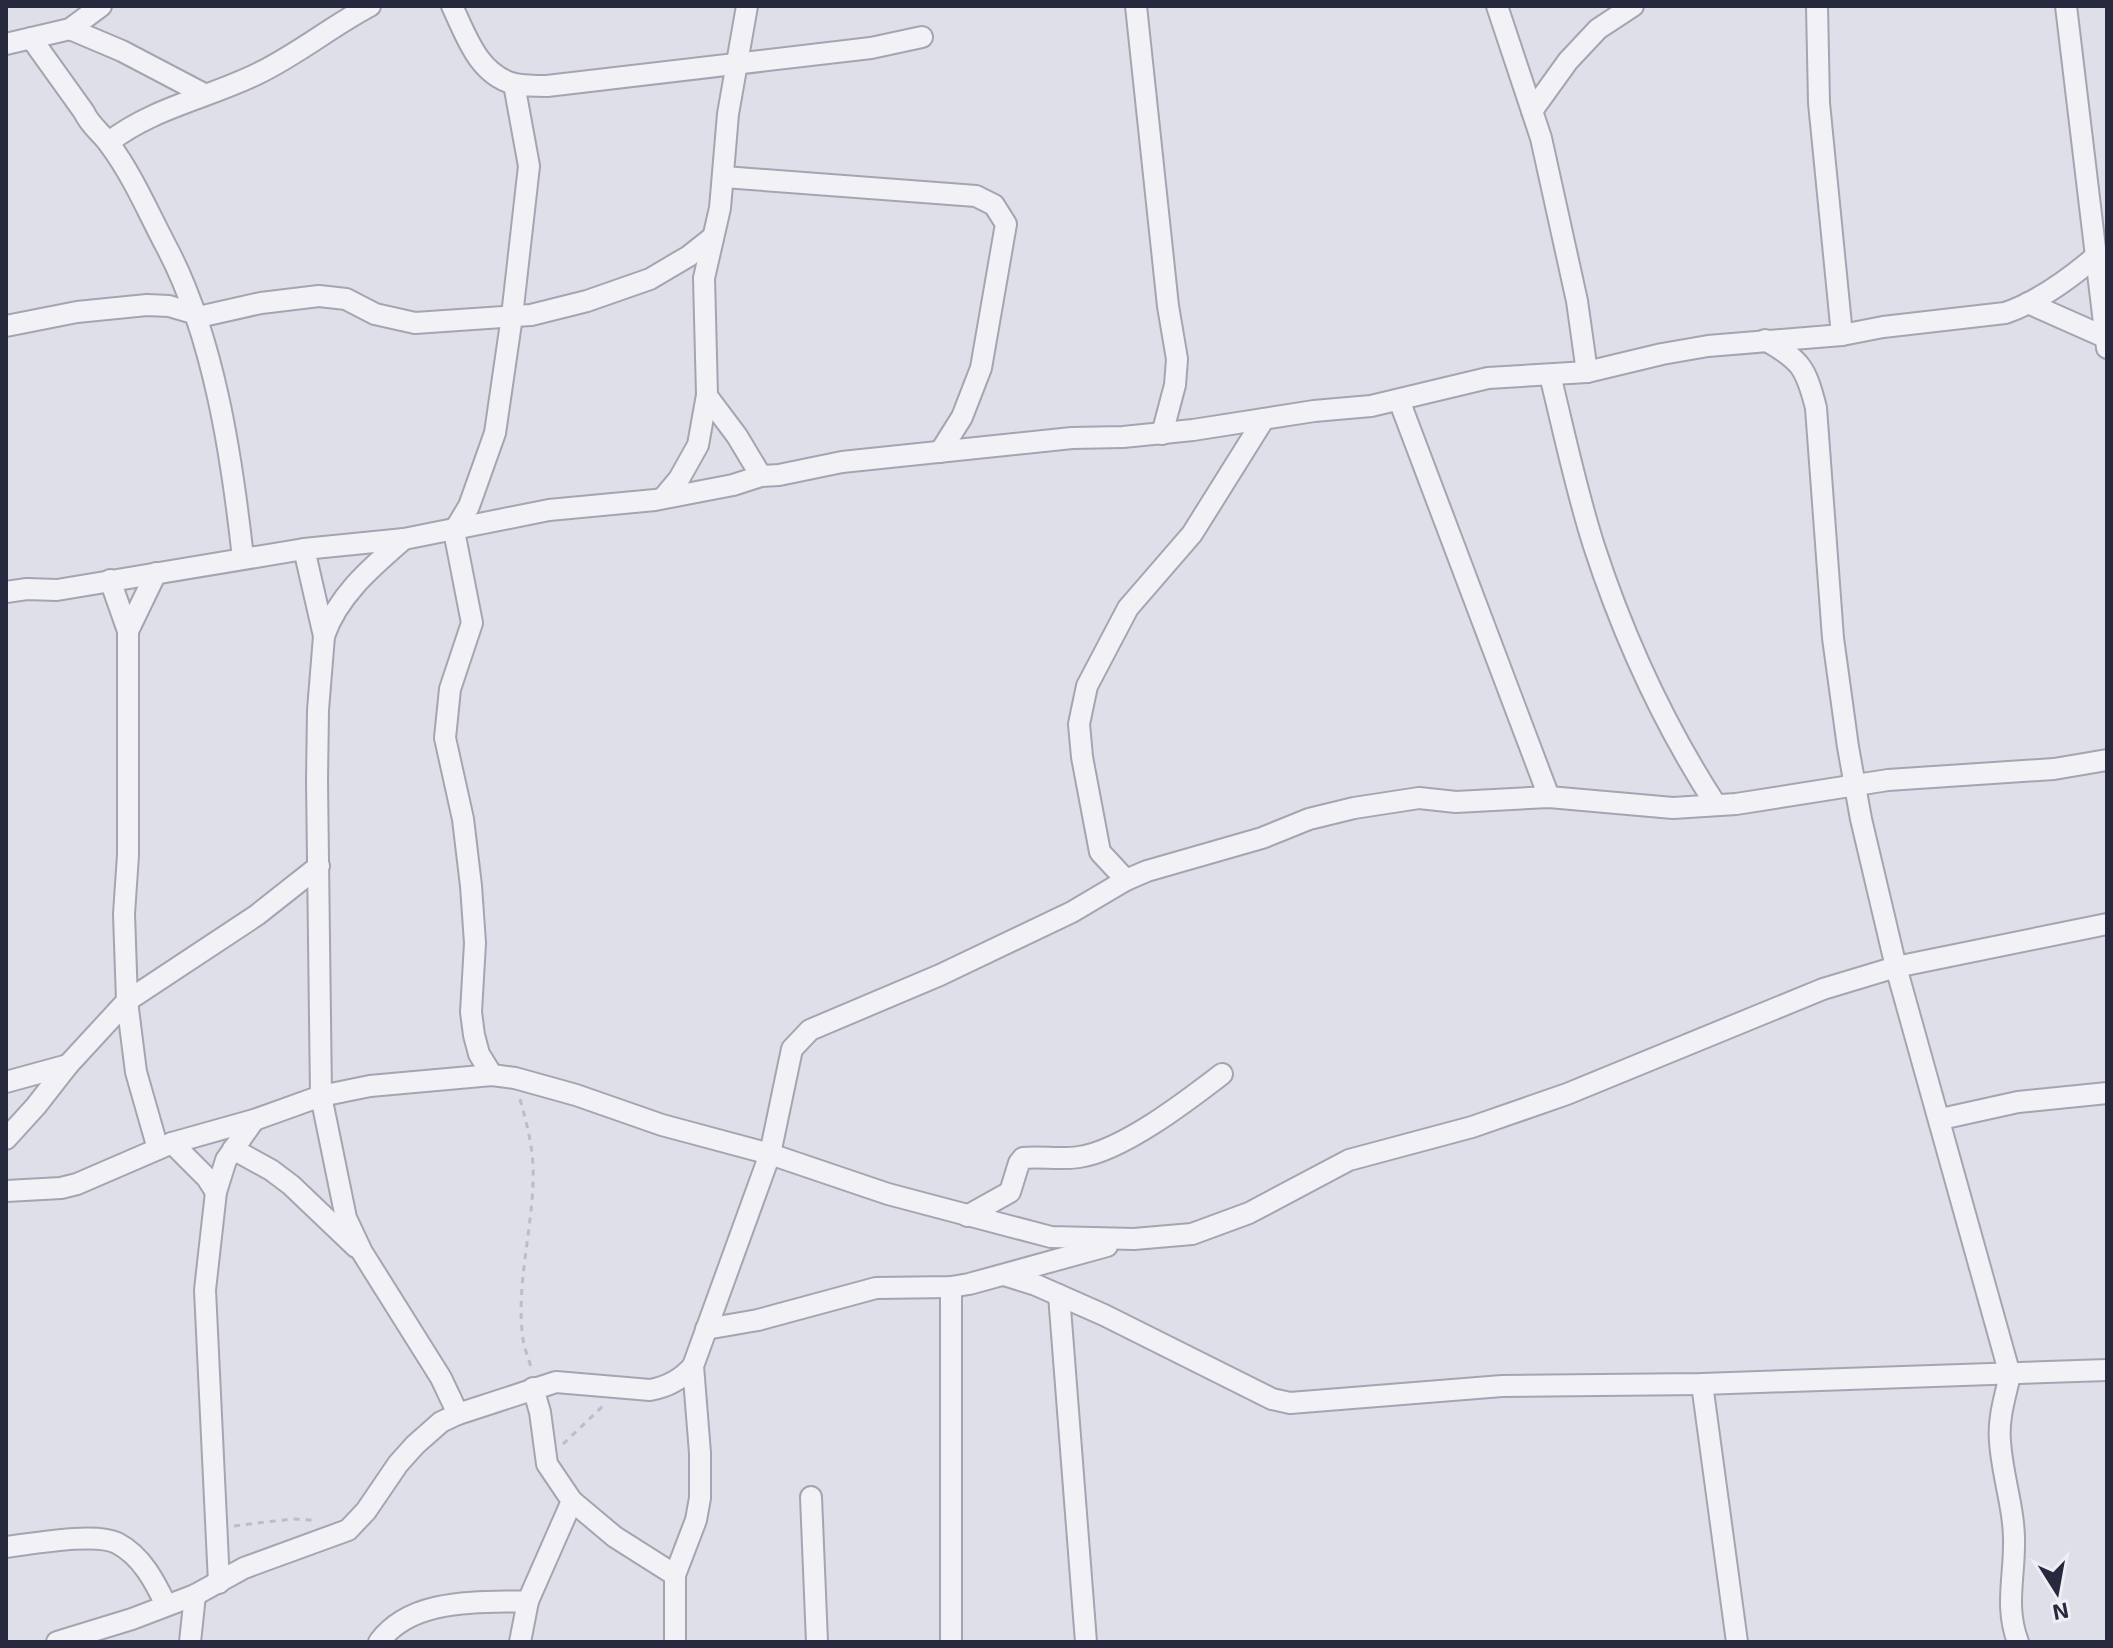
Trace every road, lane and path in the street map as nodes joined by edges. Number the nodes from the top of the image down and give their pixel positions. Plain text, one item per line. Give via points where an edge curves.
1 (101, 6) edge
2 (370, 6) edge
3 (452, 6) edge
4 (747, 6) edge
5 (1136, 6) edge
6 (1497, 6) edge
7 (1633, 6) edge
8 (1817, 6) edge
9 (2066, 6) edge
10 (70, 29) junction
11 (922, 37) dead end
12 (31, 38) junction
13 (6, 44) edge
14 (737, 63) junction
15 (514, 84) junction
16 (204, 94) junction
17 (1532, 111) junction
18 (109, 142) junction
19 (724, 177) junction
20 (713, 237) junction
21 (2099, 245) edge
22 (2028, 303) junction
23 (194, 316) junction
24 (512, 316) junction
25 (6, 326) edge
26 (1842, 335) junction
27 (1765, 340) junction
28 (2107, 341) edge
29 (1587, 372) junction
30 (1550, 375) junction
31 (707, 396) junction
32 (1399, 400) junction
33 (1264, 419) junction
34 (1162, 434) junction
35 (940, 452) junction
36 (761, 476) junction
37 (664, 497) junction
38 (454, 531) junction
39 (404, 539) junction
40 (304, 549) junction
41 (243, 558) junction
42 (156, 573) junction
43 (110, 580) junction
44 (6, 592) edge
45 (128, 631) junction
46 (324, 636) junction
47 (2107, 760) edge
48 (1856, 785) junction
49 (1549, 797) junction
50 (1716, 805) junction
51 (319, 866) junction
52 (1126, 880) junction
53 (2107, 924) edge
54 (1896, 967) junction
55 (127, 1001) junction
56 (68, 1065) junction
57 (1222, 1074) dead end
58 (492, 1075) junction
59 (515, 1078) junction
60 (6, 1082) edge
61 (2107, 1093) edge
62 (321, 1096) junction
63 (1941, 1119) junction
64 (254, 1120) junction
65 (6, 1139) edge
66 (165, 1146) junction
67 (233, 1149) junction
68 (770, 1154) junction
69 (6, 1191) edge
70 (216, 1192) junction
71 (967, 1216) junction
72 (1134, 1239) junction
73 (362, 1252) junction
74 (1004, 1275) junction
75 (951, 1287) junction
76 (1059, 1295) junction
77 (706, 1329) junction
78 (693, 1366) junction
79 (2107, 1370) edge
80 (2010, 1375) junction
81 (1702, 1384) junction
82 (533, 1388) junction
83 (621, 1388) junction
84 (458, 1414) junction
85 (547, 1464) junction
86 (811, 1497) dead end
87 (572, 1501) junction
88 (316, 1521) dead end
89 (215, 1529) junction
90 (6, 1547) edge
91 (675, 1575) junction
92 (219, 1583) junction
93 (195, 1595) junction
94 (528, 1601) junction
95 (166, 1605) junction
96 (57, 1642) edge
97 (190, 1642) edge
98 (379, 1642) edge
99 (520, 1642) edge
100 (675, 1642) edge
101 (817, 1642) edge
102 (951, 1642) edge
103 (1086, 1642) edge
104 (1737, 1642) edge
105 (2018, 1642) edge

1 - 10 street
2 - 16 street via 260,72
3 - 15 street via 467,45 500,78
4 - 14 street
5 - 34 street via 1177,359
6 - 17 street
7 - 17 street via 1598,29
8 - 26 street via 1819,103
9 - 21 street
10 - 12 street
10 - 16 street
11 - 14 street
12 - 13 street
12 - 18 street via 90,126
14 - 15 street via 547,86
14 - 19 street
15 - 24 street via 529,166
16 - 18 street via 129,126
17 - 29 street via 1577,301
18 - 23 street via 167,247
19 - 20 street
19 - 35 street via 976,196 994,205 1006,224 981,368 962,417
20 - 24 street via 650,279 544,313
20 - 31 street via 704,278
21 - 22 street via 2070,277
21 - 28 street
22 - 26 street via 2005,313
22 - 28 street
23 - 24 street via 319,296 346,299 407,322
23 - 25 street via 169,306 147,305
23 - 41 street via 224,422
24 - 38 street via 495,433 478,484
26 - 27 street
27 - 29 street via 1685,349
27 - 48 street via 1797,359 1816,408 1833,638
29 - 30 street
30 - 32 street via 1488,378
30 - 50 street via 1595,547 1630,645 1673,734
31 - 36 street
31 - 37 street via 698,445
32 - 33 street
32 - 49 street
33 - 34 street
33 - 52 street via 1192,534 1128,608 1087,686 1079,724 1100,852
34 - 35 street
35 - 36 street
36 - 37 street
37 - 38 street via 549,510
38 - 39 street
38 - 58 street via 472,623 450,689 445,738 471,886 474,1035
39 - 40 street
39 - 46 street via 352,589
40 - 41 street
40 - 46 street
41 - 42 street
42 - 43 street
42 - 45 street
43 - 44 street
43 - 45 street
45 - 55 street
46 - 51 street via 318,710
47 - 48 street
48 - 50 street
48 - 54 street
49 - 50 street via 1662,808
49 - 52 street via 1385,802 1309,819
51 - 55 street via 257,915
51 - 62 street
52 - 68 street via 940,975 810,1030 792,1049
53 - 54 street
54 - 63 street
54 - 72 street via 1777,1006 1567,1094 1349,1160 1209,1229
55 - 56 street
55 - 66 street via 136,1072
56 - 60 street
56 - 65 street
57 - 71 street via 1111,1147 1082,1157 1023,1158 1010,1192
58 - 59 street
58 - 62 street
59 - 68 street
59 - 82 path via 533,1164 521,1315
61 - 63 street via 2018,1102
62 - 64 street
62 - 73 street via 346,1218
63 - 80 street
64 - 66 street
64 - 67 street
66 - 69 street via 77,1184
66 - 70 street via 207,1178
67 - 70 street
67 - 73 street via 291,1185
68 - 71 street
68 - 77 street
70 - 89 street via 205,1290
71 - 72 street via 1051,1237
72 - 74 street
73 - 84 street
74 - 75 street
74 - 76 street
75 - 77 street via 876,1288
75 - 102 street
76 - 81 street via 1290,1403 1502,1386
76 - 103 street
77 - 78 street
78 - 83 street via 662,1388
78 - 91 street via 700,1498
79 - 80 street
80 - 81 street
80 - 105 street via 1999,1420 2014,1543 2009,1603
81 - 104 street
82 - 83 street via 567,1382
82 - 84 street
82 - 85 street
83 - 85 path
84 - 92 street via 415,1445 348,1530 244,1568
85 - 87 street
86 - 101 street
87 - 91 street via 615,1537
87 - 94 street
88 - 89 path
89 - 92 street
90 - 95 street via 85,1539 115,1542 138,1558
91 - 100 street
92 - 93 street
93 - 95 street
93 - 97 street
94 - 98 street via 449,1605 412,1615
94 - 99 street
95 - 96 street

